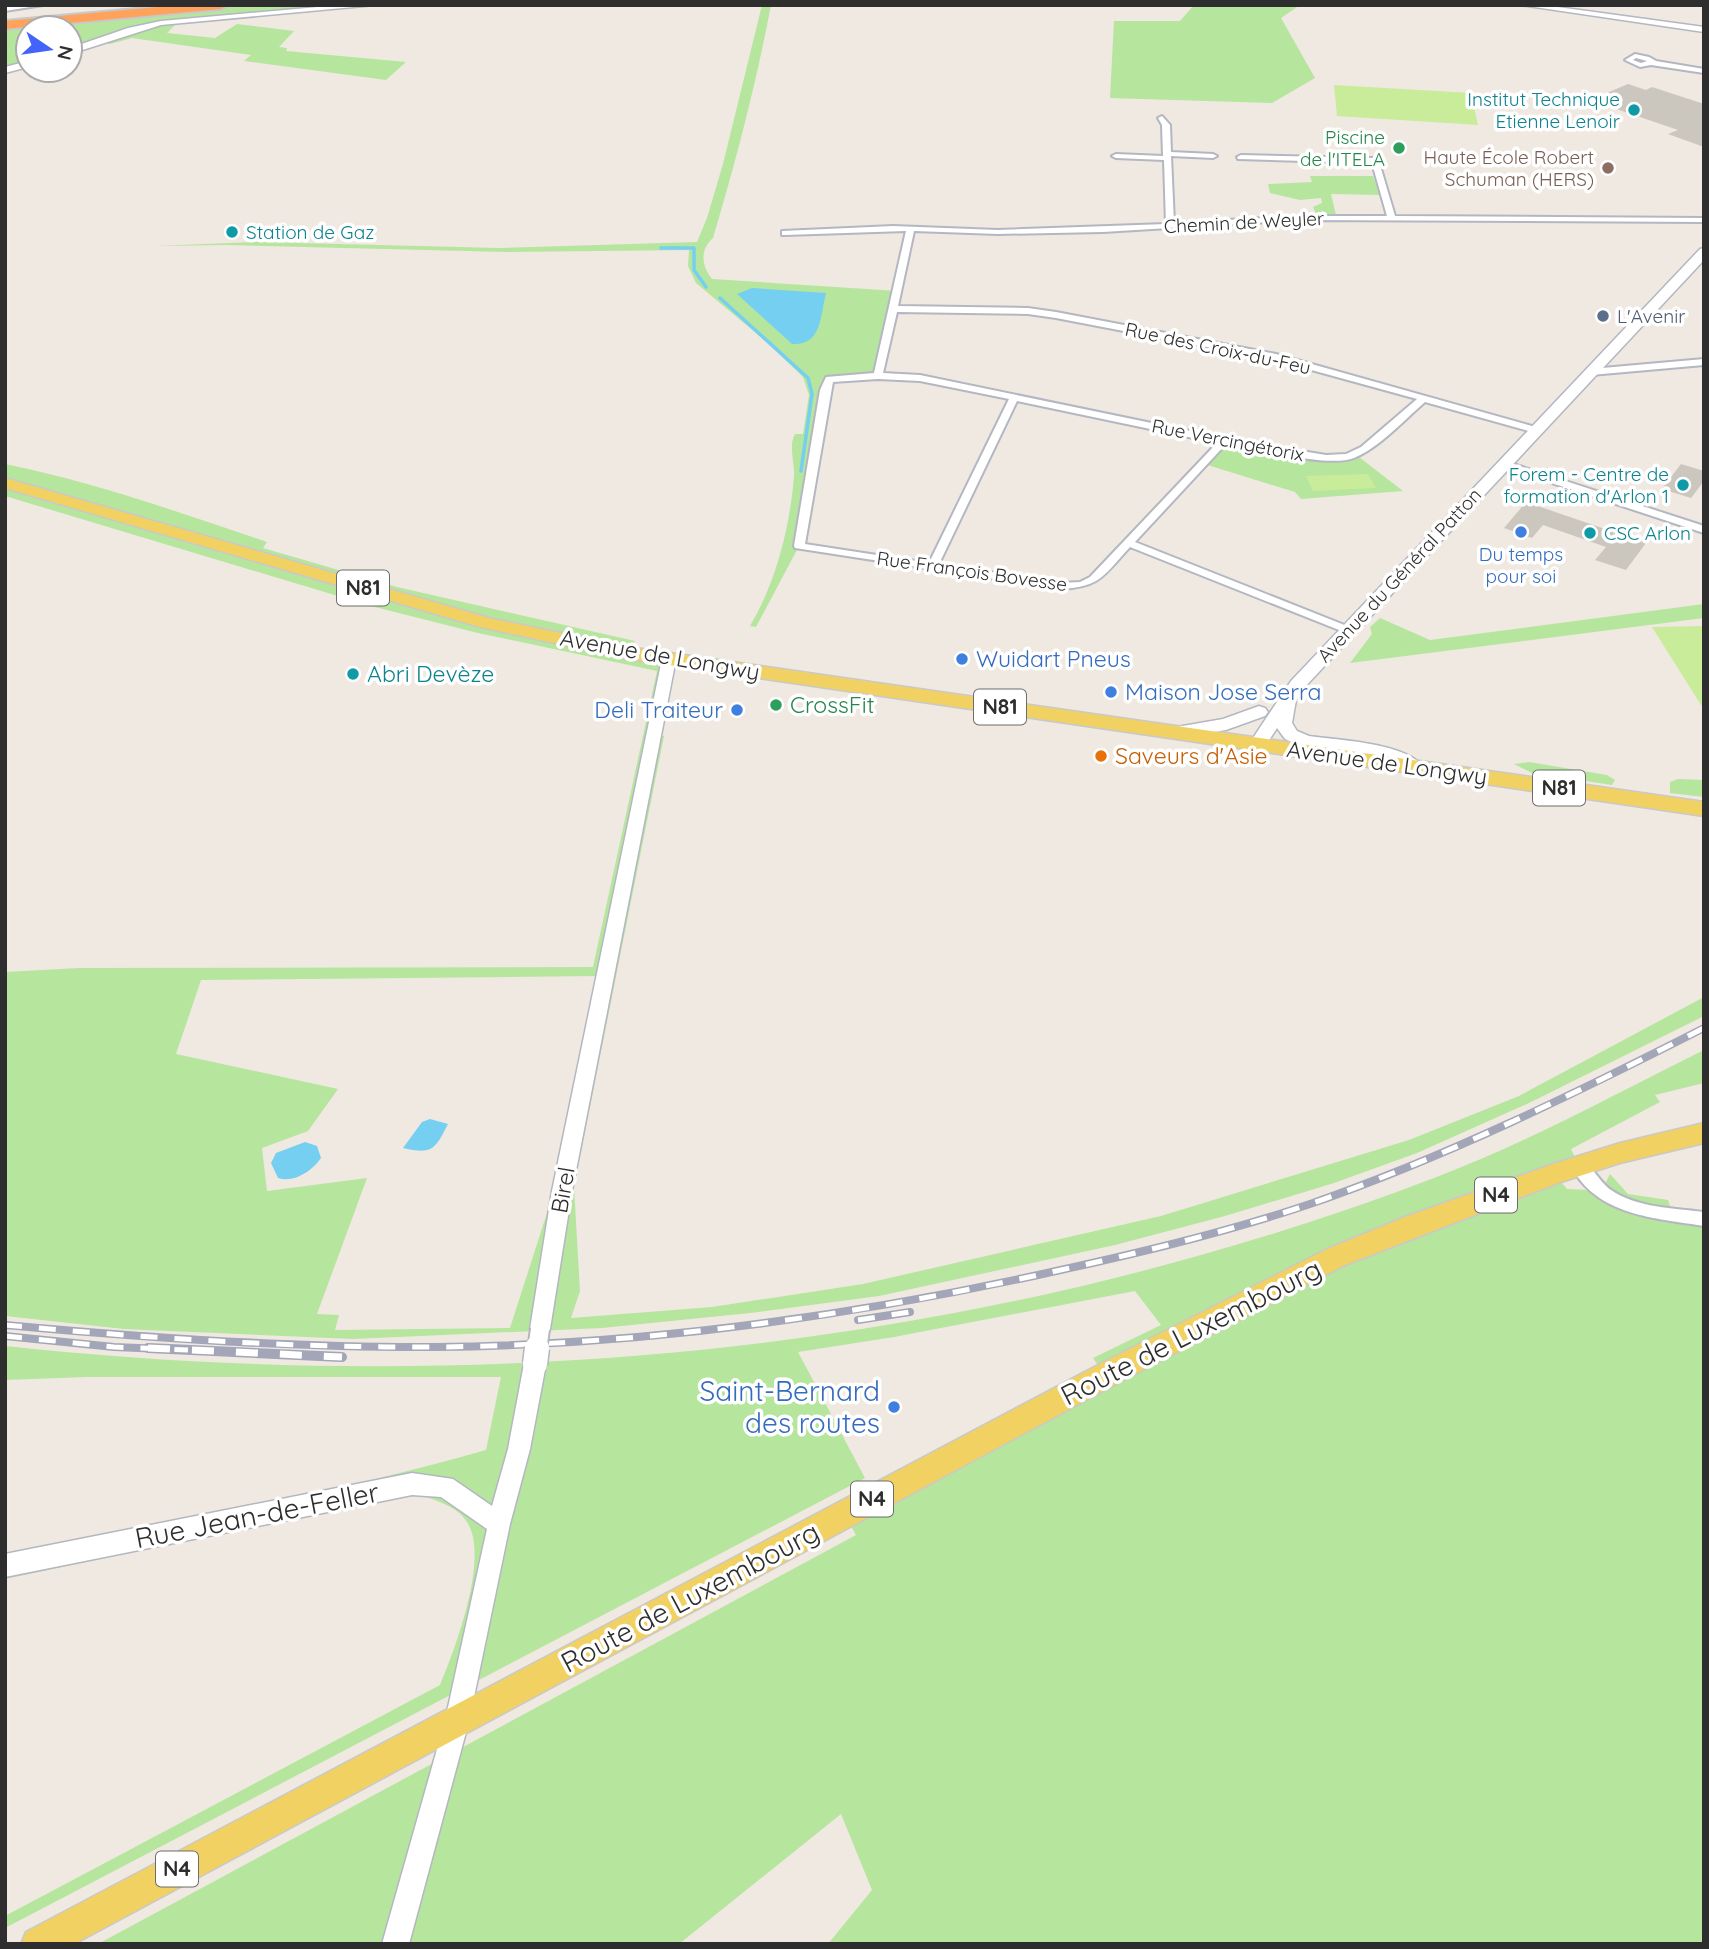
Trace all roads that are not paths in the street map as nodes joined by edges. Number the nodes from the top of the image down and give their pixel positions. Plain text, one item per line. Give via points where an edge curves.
1 (40, 5) edge
2 (142, 5) edge
3 (221, 5) edge
4 (371, 5) edge
5 (1524, 5) edge
6 (5, 9) edge
7 (5, 17) edge
8 (5, 25) edge
9 (1704, 30) edge
10 (84, 46) edge
11 (1653, 63) dead end
12 (1704, 71) edge
13 (1162, 118) dead end
14 (1116, 156) dead end
15 (1167, 156) junction
16 (1213, 156) dead end
17 (1241, 157) dead end
18 (1392, 218) junction
19 (1704, 220) edge
20 (1170, 225) junction
21 (911, 228) junction
22 (785, 233) dead end
23 (1704, 252) edge
24 (893, 309) junction
25 (1603, 359) junction
26 (1704, 362) edge
27 (1639, 369) junction
28 (1591, 372) junction
29 (878, 376) junction
30 (1014, 398) junction
31 (1423, 399) junction
32 (1536, 430) junction
33 (1224, 441) junction
34 (1504, 464) junction
35 (5, 483) edge
36 (1704, 530) edge
37 (1129, 543) junction
38 (799, 546) joint
39 (933, 566) junction
40 (1348, 629) junction
41 (669, 659) junction
42 (1297, 685) junction
43 (1259, 712) junction
44 (1177, 732) junction
45 (1252, 743) junction
46 (1415, 767) junction
47 (1704, 809) edge
48 (1704, 1133) edge
49 (1579, 1166) junction
50 (1704, 1219) edge
51 (499, 1524) junction
52 (5, 1566) edge
53 (457, 1721) junction
54 (38, 1944) edge
55 (395, 1944) edge

1 - 6 street
2 - 7 highway
3 - 8 highway
4 - 10 street via 161,23
5 - 9 street
11 - 12 street
13 - 15 street
14 - 15 street
15 - 16 street
15 - 20 street
17 - 18 street via 1375,162
18 - 19 street, Chemin de Weyler
18 - 20 street, Chemin de Weyler
20 - 21 street, Chemin de Weyler via 1054,231
21 - 22 street, Chemin de Weyler
21 - 24 street
23 - 25 main road, Avenue du Général Patton
24 - 29 street
24 - 31 street, Rue des Croix-du-Feu via 1056,315 1276,357
25 - 27 street
25 - 28 main road, Avenue du Général Patton
26 - 27 street
27 - 28 street
28 - 32 main road, Avenue du Général Patton
29 - 30 street, Rue Vercingétorix via 920,378
29 - 38 street, Rue Vercingétorix via 829,379
30 - 33 street, Rue Vercingétorix
30 - 39 street
31 - 32 street, Rue des Croix-du-Feu
31 - 33 street, Rue Vercingétorix via 1349,457 1303,456
32 - 34 main road, Avenue du Général Patton
33 - 37 street, Rue François Bovesse
34 - 36 street
34 - 40 main road, Avenue du Général Patton
35 - 41 main road, Avenue de Longwy / N81 via 486,623
37 - 39 street, Rue François Bovesse via 1082,586
37 - 40 street
38 - 39 street, Rue François Bovesse
40 - 42 main road, Avenue du Général Patton
41 - 44 main road, Avenue de Longwy / N81
41 - 51 street, Birel, bridge via 562,1191 519,1449
42 - 43 main road
42 - 45 main road
42 - 46 main road, N81 via 1284,710 1283,723 1291,735 1396,756
43 - 44 main road via 1226,724
43 - 45 main road via 1247,726
44 - 45 main road, Avenue de Longwy / N81
45 - 46 main road, Avenue de Longwy / N81
46 - 47 main road, Avenue de Longwy / N81
48 - 49 main road, Route de Luxembourg / N4
49 - 50 street via 1613,1199
49 - 53 main road, Route de Luxembourg / N4 via 1336,1257
51 - 52 street, Rue Jean-de-Feller via 445,1487 412,1484
51 - 53 street, Birel
53 - 54 main road, Route de Luxembourg / N4
53 - 55 street, Birel

